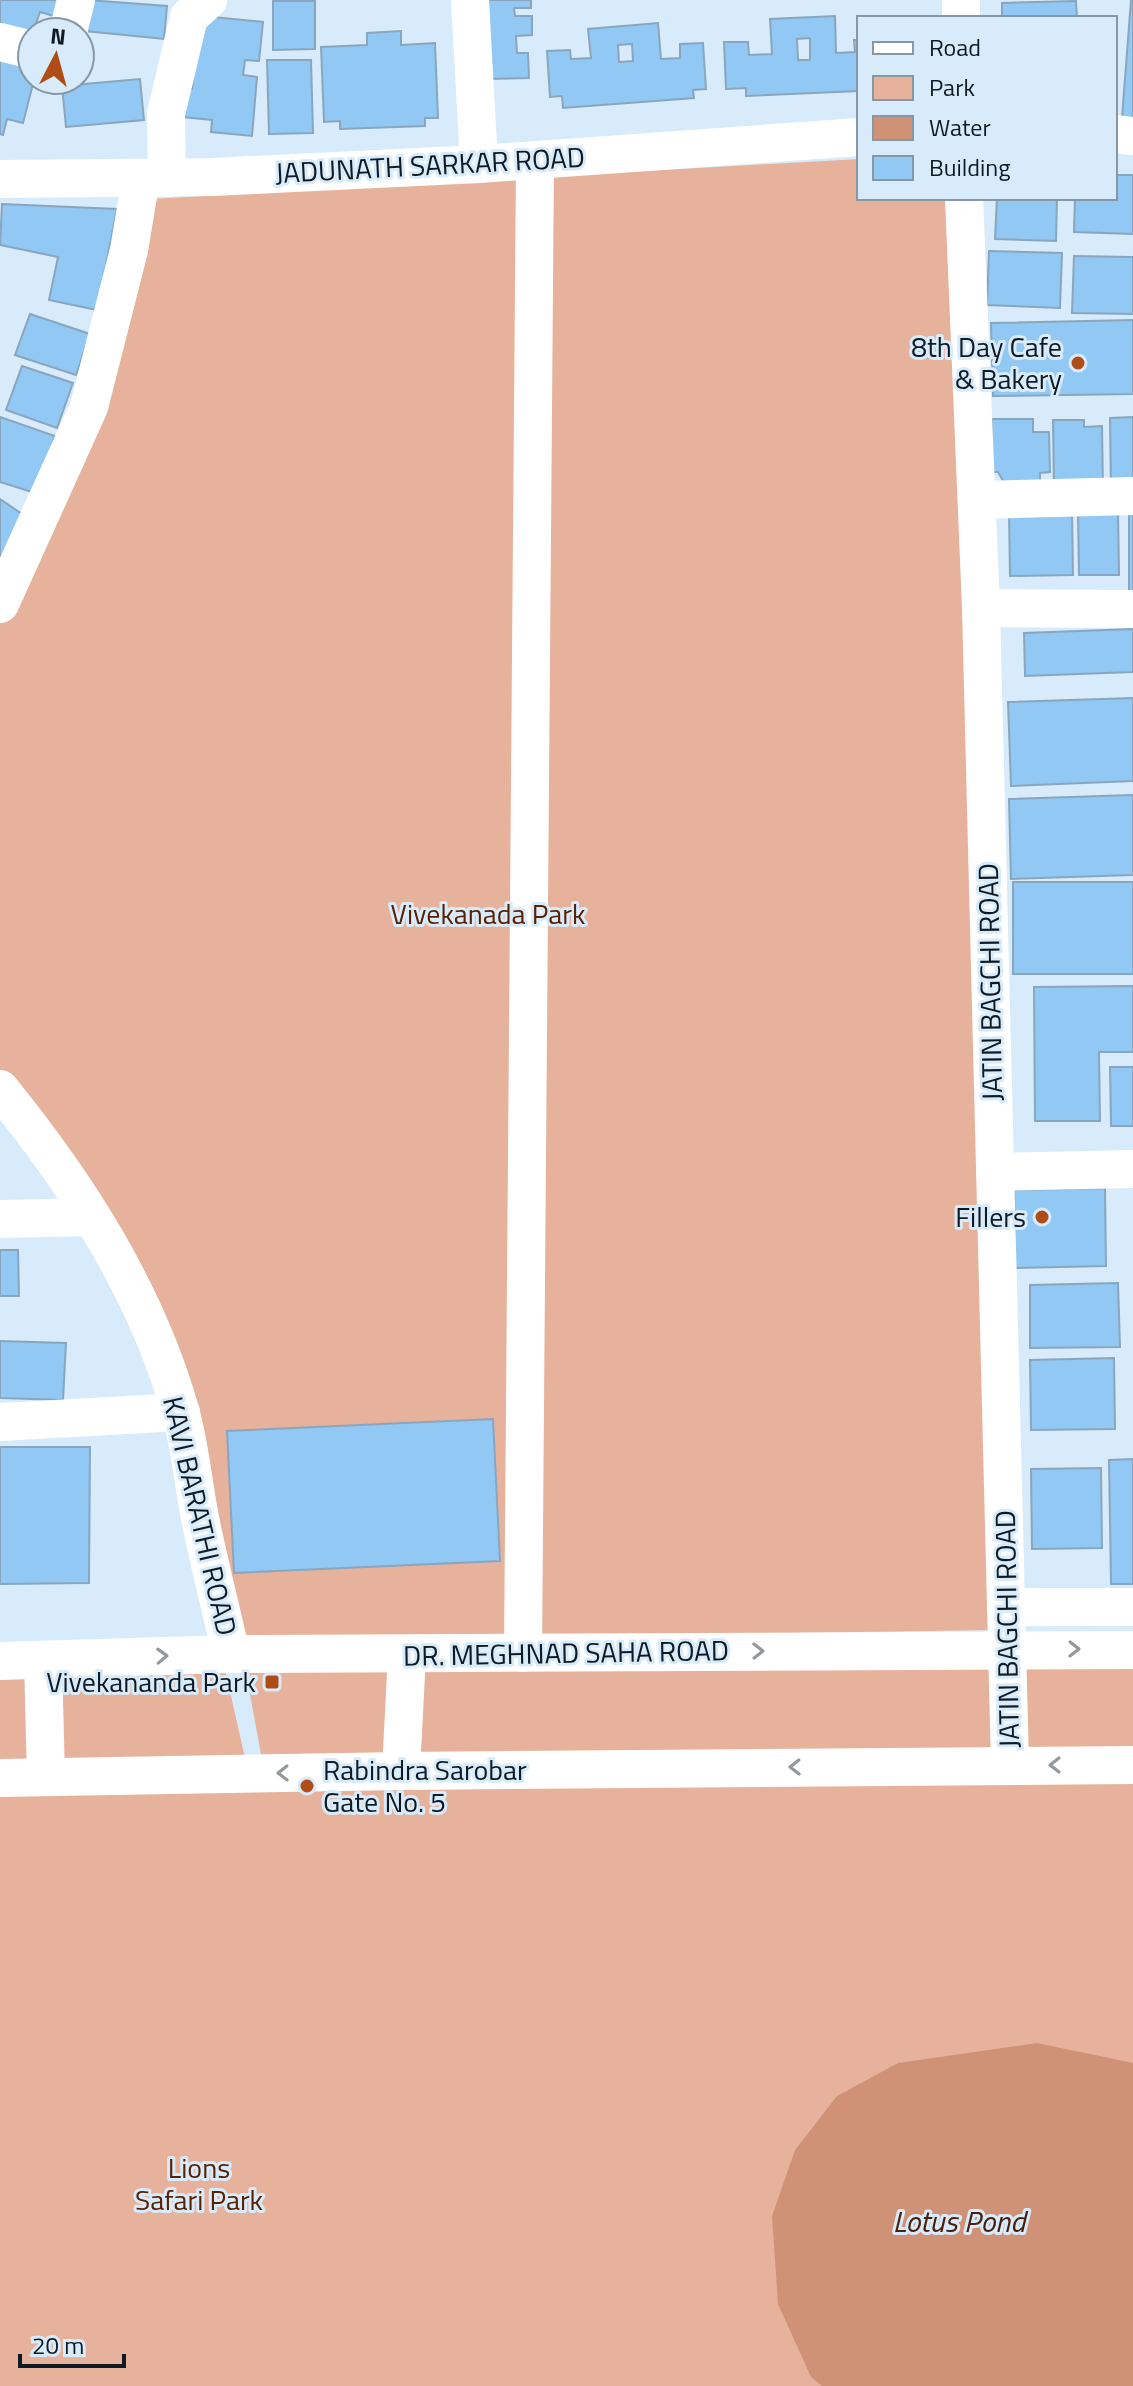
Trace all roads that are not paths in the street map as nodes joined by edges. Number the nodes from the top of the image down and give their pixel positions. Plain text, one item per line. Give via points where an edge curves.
1 (208, 0) edge
2 (470, 0) edge
3 (857, 137) edge
4 (535, 160) junction
5 (479, 164) junction
6 (154, 178) junction
7 (0, 179) edge
8 (964, 200) edge
9 (1133, 496) edge
10 (977, 500) junction
11 (2, 592) edge
12 (981, 608) junction
13 (1133, 609) edge
14 (0, 1089) edge
15 (1133, 1169) edge
16 (995, 1172) junction
17 (92, 1217) junction
18 (0, 1219) edge
19 (181, 1412) junction
20 (0, 1422) edge
21 (1006, 1607) junction
22 (1133, 1607) edge
23 (1007, 1648) junction
24 (1133, 1650) edge
25 (523, 1653) junction
26 (231, 1654) junction
27 (407, 1654) junction
28 (43, 1660) junction
29 (0, 1661) edge
30 (1010, 1765) junction
31 (1133, 1765) edge
32 (401, 1771) junction
33 (46, 1777) junction
34 (0, 1778) edge

1 - 6 street via 189,17
2 - 5 street
3 - 4 street, JADUNATH SARKAR ROAD
4 - 5 street, JADUNATH SARKAR ROAD
4 - 25 street
5 - 6 street, JADUNATH SARKAR ROAD
6 - 7 street, JADUNATH SARKAR ROAD
6 - 11 street via 129,250 89,407
8 - 10 street, JATIN BAGCHI ROAD
9 - 10 street
10 - 12 street, JATIN BAGCHI ROAD
12 - 13 street
12 - 16 street, JATIN BAGCHI ROAD
14 - 17 street, KAVI BARATHI ROAD
15 - 16 street
16 - 21 street, JATIN BAGCHI ROAD
17 - 18 street
17 - 19 street, KAVI BARATHI ROAD via 142,1304
19 - 20 street
19 - 26 street, KAVI BARATHI ROAD
21 - 22 street
21 - 23 street, JATIN BAGCHI ROAD
23 -> 24 street, DR. MEGHNAD SAHA ROAD
25 -> 23 street, DR. MEGHNAD SAHA ROAD
23 - 30 street, JATIN BAGCHI ROAD
25 - 27 street, DR. MEGHNAD SAHA ROAD
26 - 27 street, DR. MEGHNAD SAHA ROAD
28 -> 26 street, DR. MEGHNAD SAHA ROAD
27 - 32 street
28 - 29 street, DR. MEGHNAD SAHA ROAD
28 - 33 street
31 -> 30 street
30 -> 32 street
32 -> 33 street
33 - 34 street

